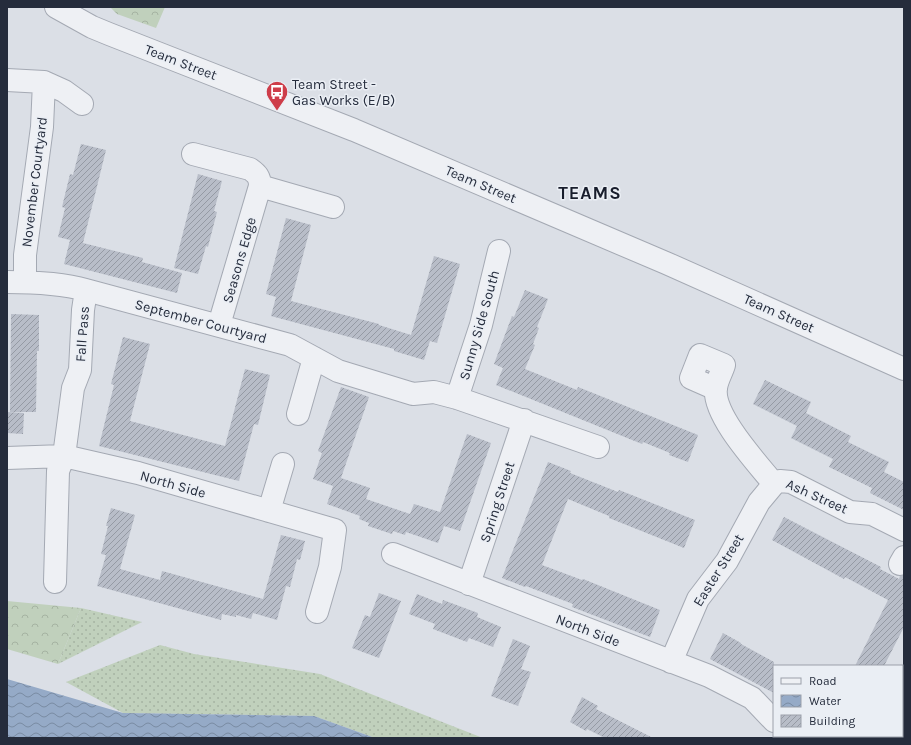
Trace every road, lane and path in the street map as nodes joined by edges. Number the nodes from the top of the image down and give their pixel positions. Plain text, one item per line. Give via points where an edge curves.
1 (56, 7) edge
2 (7, 80) edge
3 (44, 82) junction
4 (82, 104) dead end
5 (193, 154) dead end
6 (259, 190) junction
7 (333, 207) dead end
8 (500, 251) dead end
9 (16, 282) edge
10 (86, 290) junction
11 (219, 325) junction
12 (314, 358) junction
13 (904, 369) edge
14 (716, 389) dead end
15 (457, 398) junction
16 (298, 414) dead end
17 (524, 420) junction
18 (598, 447) dead end
19 (64, 456) junction
20 (7, 458) edge
21 (283, 464) dead end
22 (774, 484) junction
23 (759, 502) joint
24 (269, 511) junction
25 (904, 530) edge
26 (393, 554) dead end
27 (55, 582) dead end
28 (469, 584) junction
29 (317, 612) dead end
30 (671, 662) junction
31 (773, 720) edge

1 - 13 street, Team Street via 109,34 354,130 562,218
2 - 3 street
3 - 4 street via 64,91
3 - 9 street, November Courtyard via 42,127 25,255
5 - 6 street via 250,169 260,178
6 - 7 street
6 - 11 street, Seasons Edge
8 - 15 street, Sunny Side South via 481,325
9 - 10 street, Fall Pass
10 - 11 street, September Courtyard
10 - 19 street, Fall Pass via 80,370 73,388
11 - 12 street, September Courtyard via 290,344
12 - 15 street, September Courtyard via 338,371 413,394 434,392
12 - 16 street
14 - 22 street via 725,419
15 - 17 street, September Courtyard
17 - 18 street, September Courtyard
17 - 28 street, Spring Street
19 - 20 street, North Side
19 - 24 street, North Side
19 - 27 street, Fall Pass via 58,471
21 - 24 street
22 - 23 street, Ash Street
22 - 25 street, Ash Street via 780,481 791,482 850,512 872,514
23 - 30 street, Easter Street via 727,561 698,599
24 - 29 street, North Side via 335,530 330,567
26 - 28 street, North Side
28 - 30 street, North Side
30 - 31 street, North Side via 709,676 752,698

